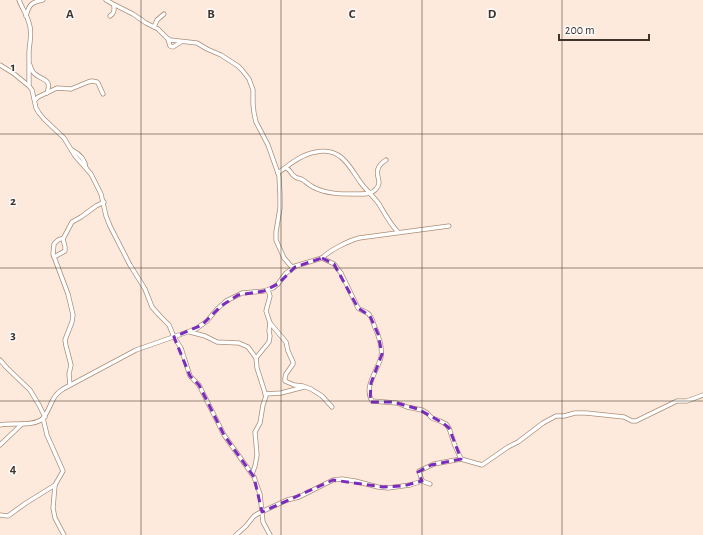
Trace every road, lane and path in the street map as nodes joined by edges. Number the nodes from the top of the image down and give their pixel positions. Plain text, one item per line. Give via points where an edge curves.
1 (19, 0) edge
2 (43, 0) edge
3 (106, 0) edge
4 (35, 1) edge
5 (114, 5) junction
6 (164, 14) dead end
7 (26, 16) junction
8 (110, 16) dead end
9 (154, 27) junction
10 (168, 39) junction
11 (182, 42) junction
12 (29, 64) junction
13 (0, 65) edge
14 (46, 81) junction
15 (29, 85) junction
16 (56, 88) junction
17 (47, 93) junction
18 (103, 94) dead end
19 (35, 100) junction
20 (386, 160) dead end
21 (286, 168) junction
22 (278, 173) junction
23 (370, 194) junction
24 (104, 202) junction
25 (449, 226) dead end
26 (398, 232) junction
27 (63, 238) junction
28 (54, 257) junction
29 (322, 258) junction
30 (295, 267) junction
31 (268, 290) junction
32 (270, 323) junction
33 (190, 332) junction
34 (174, 337) junction
35 (256, 358) junction
36 (0, 360) edge
37 (70, 385) junction
38 (305, 386) junction
39 (265, 394) junction
40 (703, 395) edge
41 (332, 406) dead end
42 (44, 418) junction
43 (22, 424) junction
44 (0, 425) edge
45 (0, 445) edge
46 (461, 459) junction
47 (252, 474) junction
48 (422, 481) junction
49 (430, 484) dead end
50 (55, 486) junction
51 (262, 512) junction
52 (0, 515) edge
53 (64, 535) edge
54 (236, 535) edge
55 (270, 535) edge

1 - 7 street
2 - 4 street
3 - 5 street
4 - 7 street via 29,7
5 - 8 street via 114,12
5 - 9 street
6 - 9 street
7 - 12 street via 31,36
9 - 10 street
10 - 11 street
10 - 11 street via 172,47
11 - 22 street via 197,43 213,51 238,66 249,79 253,90 256,122
12 - 14 street via 34,73
12 - 15 street
13 - 15 street
14 - 16 street
14 - 17 street
15 - 19 street
16 - 17 street
16 - 18 street via 74,88 95,81
17 - 19 street
19 - 24 street via 39,113 64,138 91,174
20 - 23 street via 377,172 378,186
21 - 22 street
21 - 23 street via 294,177 325,192
21 - 23 street via 307,154 329,152 342,158
22 - 30 street via 280,202 276,240 284,258
23 - 26 street
24 - 27 street via 72,222
24 - 34 street via 110,226 130,265 148,295 152,307 168,325
25 - 26 street
26 - 29 street via 355,239
27 - 28 street via 53,245
27 - 28 street via 65,250
28 - 37 street via 73,315 65,340 71,365
29 - 30 street
29 - 46 street via 334,264 341,273 358,308 367,312 378,334 382,354 371,383 371,400 397,403 422,410 446,424
30 - 31 street
31 - 32 street via 270,296 266,311
31 - 33 street via 238,295
32 - 35 street via 269,342
32 - 38 street via 286,342 293,362 285,380 294,385
33 - 34 street
33 - 35 street via 217,342 246,345
34 - 37 street via 128,354
34 - 47 street via 182,351 190,376 199,385 230,445
35 - 39 street
36 - 42 street via 30,390
37 - 42 street via 55,396
38 - 39 street via 290,392
38 - 41 street via 322,396
39 - 47 street via 261,419 255,432 257,455
40 - 46 street via 686,401 677,401 636,421 624,417 586,413 556,416 482,465
42 - 43 street
42 - 50 street via 47,436 63,471
43 - 44 street
43 - 45 street
46 - 48 street via 434,464 420,471
47 - 51 street via 260,494
48 - 49 street
48 - 51 street via 383,488 356,481 333,480
50 - 52 street via 8,516
50 - 53 street via 53,508
51 - 54 street via 254,516
51 - 55 street via 263,522

